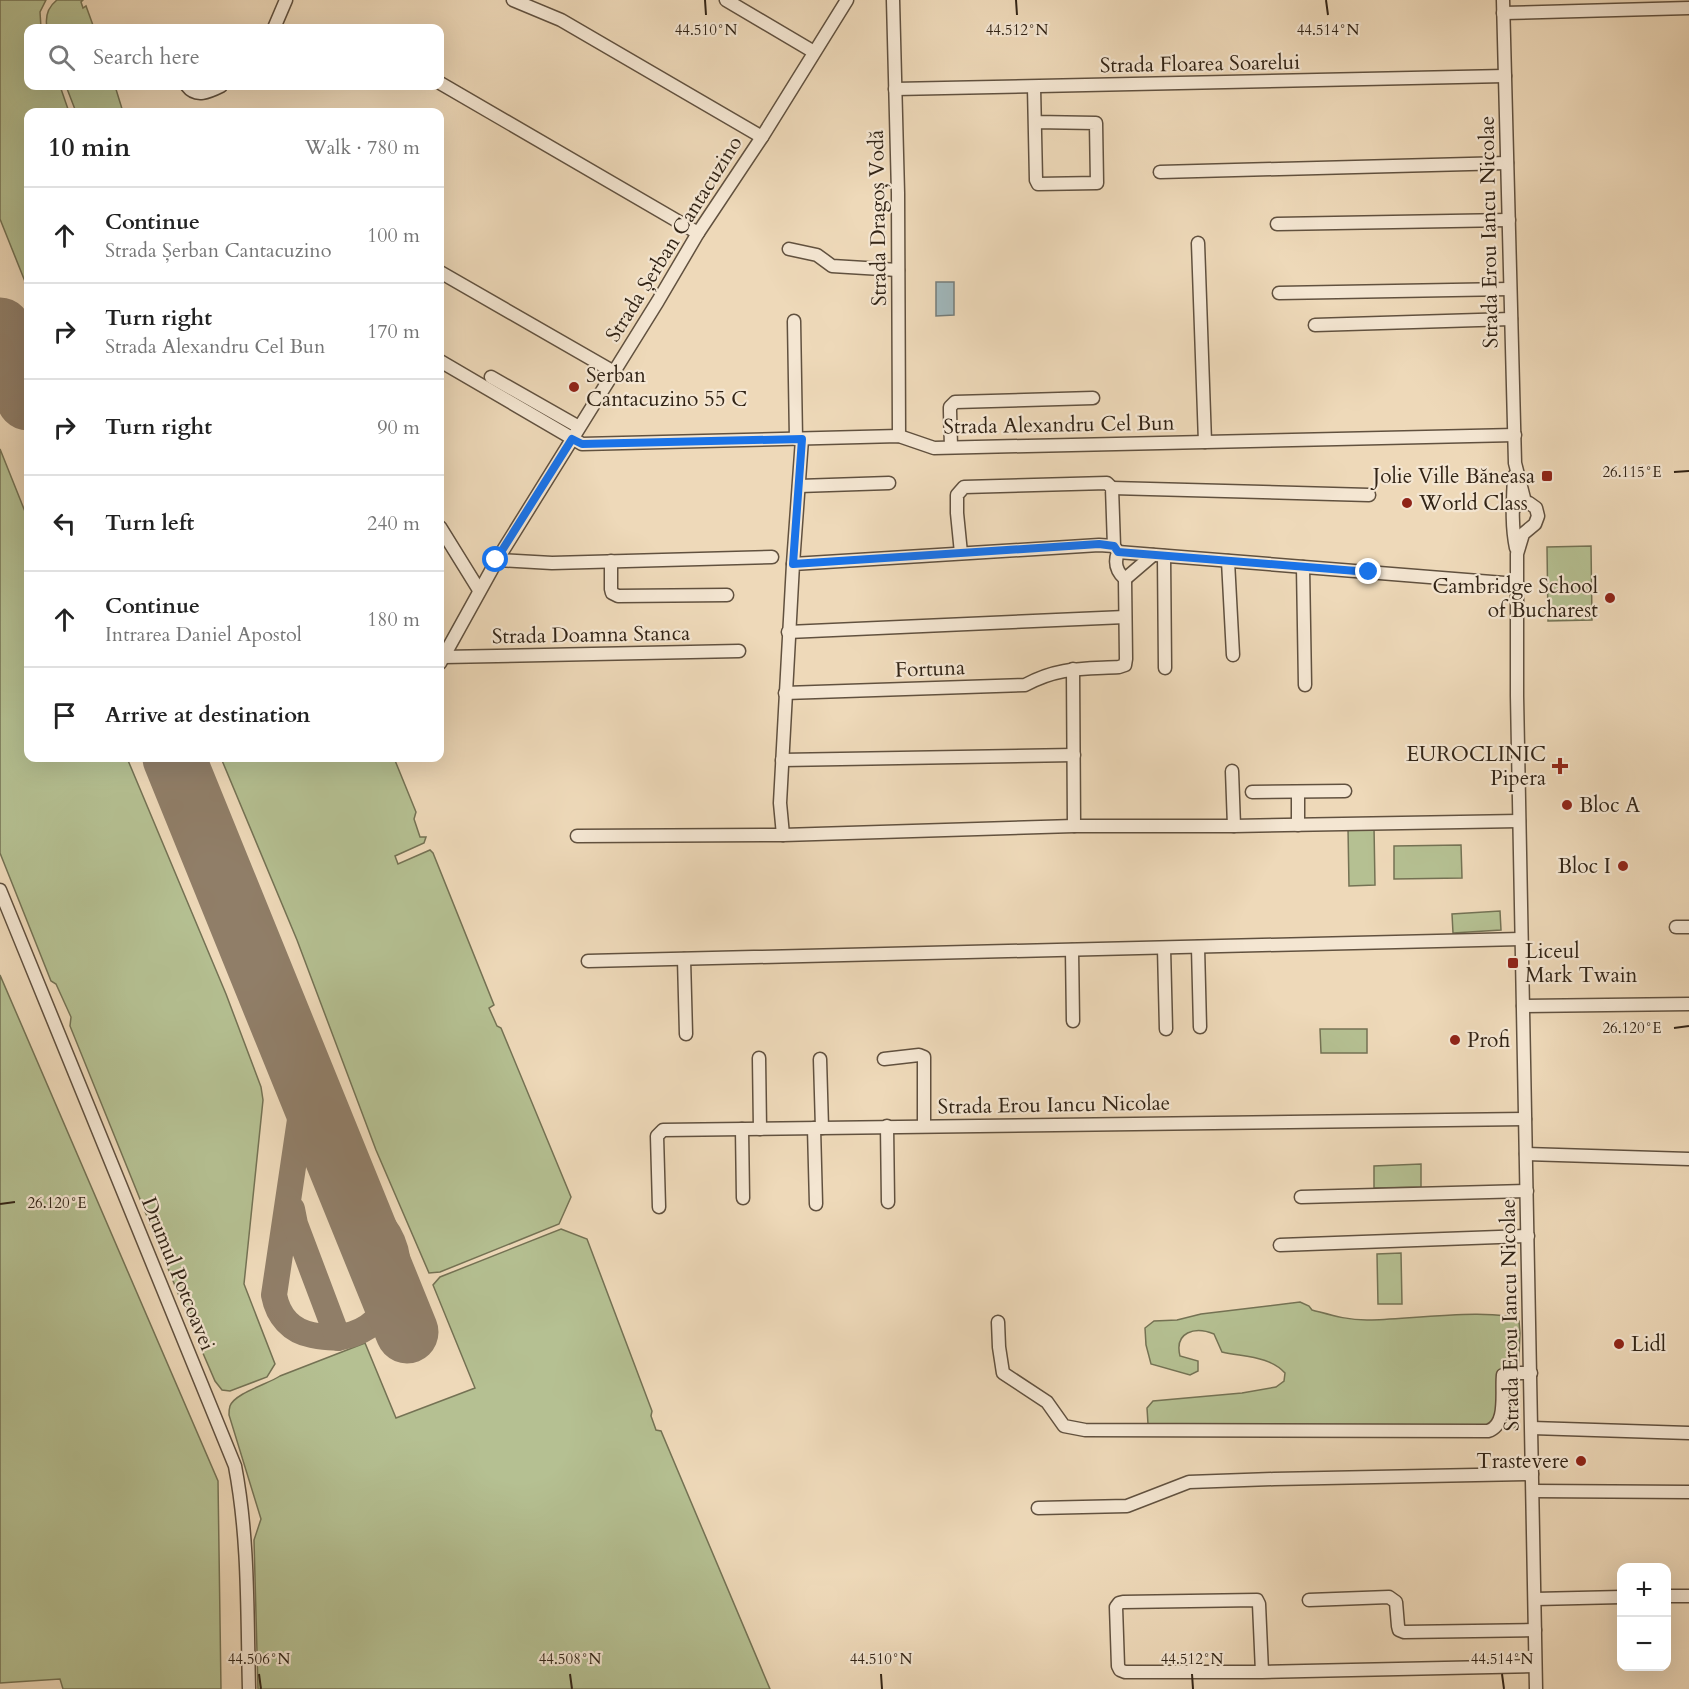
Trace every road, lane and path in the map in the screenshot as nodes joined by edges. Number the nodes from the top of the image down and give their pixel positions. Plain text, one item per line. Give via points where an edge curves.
1 (286, 0) edge
2 (513, 0) edge
3 (726, 0) edge
4 (847, 0) edge
5 (893, 0) edge
6 (1503, 0) edge
7 (1689, 8) edge
8 (1503, 13) junction
9 (276, 24) edge
10 (814, 52) junction
11 (1505, 76) junction
12 (444, 85) edge
13 (1034, 87) junction
14 (895, 89) junction
15 (190, 90) edge
16 (212, 90) edge
17 (1035, 122) junction
18 (762, 136) junction
19 (1507, 163) junction
20 (1160, 172) dead end
21 (1509, 220) junction
22 (1277, 224) dead end
23 (694, 231) junction
24 (1198, 243) dead end
25 (789, 249) dead end
26 (898, 270) junction
27 (444, 274) edge
28 (1510, 289) junction
29 (1279, 293) dead end
30 (1511, 319) junction
31 (794, 321) dead end
32 (1315, 325) dead end
33 (444, 363) edge
34 (614, 372) junction
35 (491, 377) dead end
36 (1093, 398) dead end
37 (579, 427) junction
38 (1515, 435) junction
39 (899, 436) junction
40 (572, 439) junction
41 (799, 439) junction
42 (1205, 442) junction
43 (951, 447) junction
44 (889, 483) dead end
45 (799, 486) junction
46 (1112, 488) junction
47 (1369, 495) dead end
48 (1517, 510) junction
49 (1527, 529) junction
50 (444, 534) edge
51 (1116, 549) junction
52 (961, 554) junction
53 (1517, 554) junction
54 (1159, 555) junction
55 (772, 557) dead end
56 (496, 560) junction
57 (611, 561) junction
58 (1228, 561) junction
59 (793, 564) junction
60 (1303, 567) junction
61 (1125, 579) junction
62 (1517, 584) junction
63 (479, 590) junction
64 (727, 595) dead end
65 (1125, 617) junction
66 (788, 632) junction
67 (739, 651) dead end
68 (444, 654) edge
69 (1233, 655) dead end
70 (444, 660) edge
71 (1165, 668) dead end
72 (1073, 669) junction
73 (1305, 685) dead end
74 (785, 693) junction
75 (1074, 755) junction
76 (782, 760) junction
77 (1232, 771) dead end
78 (1345, 791) dead end
79 (1252, 792) dead end
80 (1298, 792) junction
81 (1519, 821) junction
82 (1298, 825) junction
83 (1074, 826) junction
84 (1234, 826) junction
85 (783, 835) junction
86 (577, 836) dead end
87 (0, 890) edge
88 (1676, 927) dead end
89 (1689, 927) edge
90 (1521, 939) junction
91 (1198, 947) junction
92 (1164, 948) junction
93 (1072, 950) junction
94 (684, 958) junction
95 (588, 961) dead end
96 (1689, 1004) edge
97 (1523, 1006) junction
98 (1073, 1021) dead end
99 (1200, 1027) dead end
100 (1166, 1029) dead end
101 (686, 1034) dead end
102 (759, 1058) dead end
103 (820, 1059) dead end
104 (884, 1059) dead end
105 (1526, 1119) junction
106 (887, 1126) junction
107 (924, 1126) junction
108 (818, 1128) junction
109 (742, 1129) junction
110 (760, 1129) junction
111 (1526, 1154) junction
112 (1689, 1159) edge
113 (1527, 1191) junction
114 (1301, 1197) dead end
115 (742, 1198) dead end
116 (888, 1202) dead end
117 (816, 1204) dead end
118 (659, 1207) dead end
119 (1528, 1236) junction
120 (1280, 1245) dead end
121 (998, 1322) dead end
122 (1531, 1373) junction
123 (1532, 1428) junction
124 (1689, 1433) edge
125 (1532, 1474) junction
126 (1533, 1491) junction
127 (1689, 1492) edge
128 (1038, 1508) dead end
129 (1671, 1596) edge
130 (1689, 1596) edge
131 (1617, 1597) edge
132 (1534, 1599) junction
133 (1309, 1600) dead end
134 (1535, 1630) junction
135 (1535, 1666) junction
136 (1262, 1672) junction
137 (249, 1689) edge
138 (1536, 1689) edge

1 - 9 street
2 - 18 street via 561,20
3 - 10 street
4 - 10 street, Strada Șerban Cantacuzino
5 - 14 street, Strada Dragoș Vodă
6 - 8 street, Strada Erou Iancu Nicolae
7 - 8 street
8 - 11 street, Strada Erou Iancu Nicolae
10 - 18 street, Strada Șerban Cantacuzino
11 - 13 street, Strada Floarea Soarelui
11 - 19 street, Strada Erou Iancu Nicolae
12 - 23 street
13 - 14 street, Strada Floarea Soarelui
13 - 17 street
14 - 26 street, Strada Dragoș Vodă
15 - 16 street
17 - 17 street via 1038,184 1097,183 1096,123
18 - 23 street, Strada Șerban Cantacuzino
19 - 20 street
19 - 21 street, Strada Erou Iancu Nicolae
21 - 22 street
21 - 28 street, Strada Erou Iancu Nicolae
23 - 34 street, Strada Șerban Cantacuzino
24 - 42 street
25 - 26 street via 817,255 832,266
26 - 39 street, Strada Dragoș Vodă
27 - 34 street
28 - 29 street
28 - 30 street, Strada Erou Iancu Nicolae
30 - 32 street
30 - 38 street, Strada Erou Iancu Nicolae
31 - 41 street
33 - 40 street
34 - 37 street, Strada Șerban Cantacuzino
35 - 37 street
36 - 43 street via 955,402 950,407
37 - 40 street, Strada Șerban Cantacuzino
38 - 42 street, Strada Alexandru Cel Bun
38 - 48 street, Strada Erou Iancu Nicolae
39 - 41 street, Strada Alexandru Cel Bun
39 - 43 street, Strada Alexandru Cel Bun via 934,447
40 - 41 street, Strada Alexandru Cel Bun via 582,444
40 - 56 street, Strada Șerban Cantacuzino
41 - 45 street
42 - 43 street, Strada Alexandru Cel Bun
44 - 45 street
45 - 59 street
46 - 47 street
46 - 51 street
46 - 52 street via 1107,483 964,487 957,495
48 - 49 street via 1518,527
48 - 49 street, Strada Erou Iancu Nicolae via 1533,505 1538,516
48 - 53 street, Strada Erou Iancu Nicolae
49 - 53 street, Strada Erou Iancu Nicolae
50 - 63 street
51 - 52 street via 1099,544
51 - 54 street
51 - 61 street via 1115,565
52 - 59 street
53 - 62 street, Strada Erou Iancu Nicolae
54 - 58 street
54 - 61 street
54 - 71 street
55 - 57 street
56 - 57 street
56 - 63 street, Strada Șerban Cantacuzino
57 - 64 street via 611,589 618,596
58 - 60 street
58 - 69 street
59 - 66 street
60 - 62 street
60 - 73 street
61 - 65 street
62 - 81 street, Strada Erou Iancu Nicolae
63 - 68 street, Strada Șerban Cantacuzino
65 - 66 street
65 - 72 street, Fortuna via 1125,665
66 - 74 street
67 - 70 street, Strada Doamna Stanca
72 - 74 street, Fortuna via 1045,674 1024,685
72 - 75 street
74 - 76 street
75 - 76 street
75 - 83 street
76 - 85 street
77 - 84 street
78 - 80 street
79 - 80 street
80 - 82 street
81 - 82 street
81 - 90 street, Strada Erou Iancu Nicolae
82 - 84 street
83 - 84 street
83 - 85 street
85 - 86 street
87 - 137 street, Drumul Potcoavei via 235,1466 246,1551
88 - 89 street
90 - 91 street
90 - 97 street, Strada Erou Iancu Nicolae
91 - 92 street
91 - 99 street
92 - 93 street
92 - 100 street
93 - 94 street
93 - 98 street
94 - 95 street
94 - 101 street
96 - 97 street
97 - 105 street, Strada Erou Iancu Nicolae
102 - 110 street
103 - 108 street
104 - 107 street via 924,1057
105 - 107 street, Strada Erou Iancu Nicolae
105 - 111 street, Strada Erou Iancu Nicolae
106 - 107 street, Strada Erou Iancu Nicolae
106 - 108 street, Strada Erou Iancu Nicolae
106 - 116 street
108 - 110 street, Strada Erou Iancu Nicolae
108 - 117 street
109 - 110 street, Strada Erou Iancu Nicolae
109 - 115 street
109 - 118 street, Strada Erou Iancu Nicolae via 659,1132
111 - 112 street
111 - 113 street, Strada Erou Iancu Nicolae
113 - 114 street
113 - 119 street, Strada Erou Iancu Nicolae
119 - 120 street
119 - 122 street, Strada Erou Iancu Nicolae
121 - 122 street via 1003,1373 1047,1402 1064,1426 1085,1430 1488,1431 1494,1430 1501,1415 1503,1375
122 - 123 street, Strada Erou Iancu Nicolae
123 - 124 street
123 - 125 street, Strada Erou Iancu Nicolae
125 - 126 street, Strada Erou Iancu Nicolae
125 - 128 street via 1189,1482 1127,1506
126 - 127 street
126 - 132 street, Strada Erou Iancu Nicolae
129 - 130 street
131 - 132 street
132 - 134 street, Strada Erou Iancu Nicolae
133 - 134 street via 1389,1597 1396,1602 1399,1630 1404,1632
134 - 135 street, Strada Erou Iancu Nicolae
135 - 136 street
135 - 138 street, Strada Erou Iancu Nicolae
136 - 136 street via 1257,1599 1123,1602 1116,1607 1120,1670

